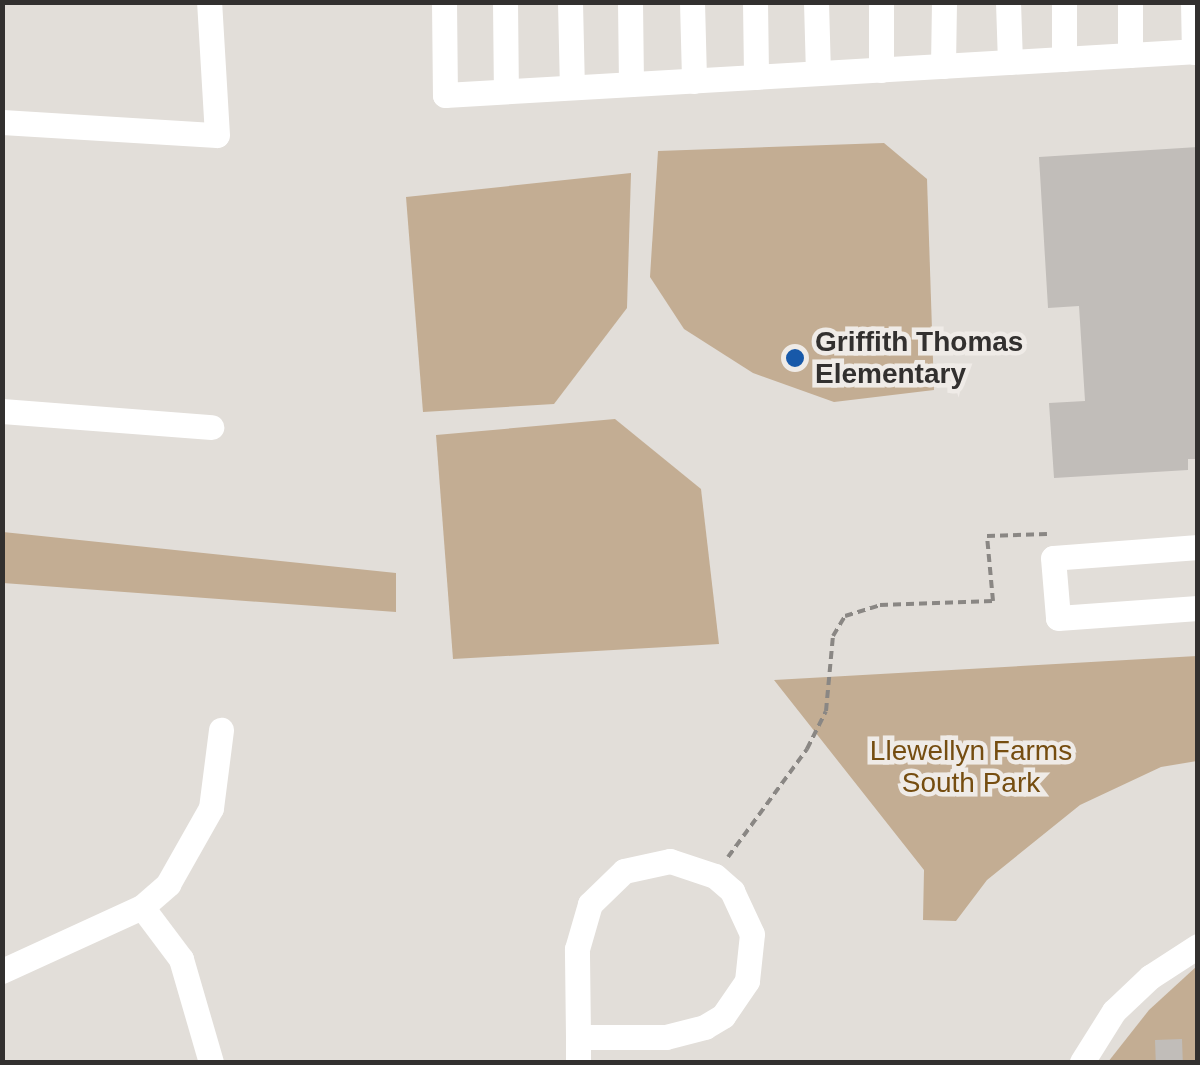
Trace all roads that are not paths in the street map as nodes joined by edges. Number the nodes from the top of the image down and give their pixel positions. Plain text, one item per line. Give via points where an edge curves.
1 (208, 2) edge
2 (444, 2) edge
3 (505, 2) edge
4 (570, 2) edge
5 (630, 2) edge
6 (692, 2) edge
7 (756, 2) edge
8 (816, 2) edge
9 (882, 2) edge
10 (944, 2) edge
11 (1008, 2) edge
12 (1064, 2) edge
13 (1130, 2) edge
14 (1193, 2) edge
15 (1196, 52) edge
16 (1130, 55) junction
17 (1064, 59) junction
18 (1010, 62) junction
19 (944, 66) junction
20 (880, 70) junction
21 (818, 73) junction
22 (756, 77) junction
23 (694, 80) junction
24 (631, 84) junction
25 (572, 88) junction
26 (506, 91) junction
27 (2, 122) edge
28 (2, 411) edge
29 (212, 427) dead end
30 (1198, 548) edge
31 (1198, 608) edge
32 (221, 730) dead end
33 (142, 907) junction
34 (1198, 946) edge
35 (2, 971) edge
36 (578, 1050) edge
37 (211, 1062) edge
38 (1082, 1062) edge

1 - 27 street via 217,135
2 - 26 street via 445,95
3 - 26 street
4 - 25 street
5 - 24 street
6 - 23 street
7 - 22 street
8 - 21 street
9 - 20 street
10 - 19 street
11 - 18 street
12 - 17 street
13 - 16 street
14 - 15 street
15 - 16 street
16 - 17 street
17 - 18 street
18 - 19 street
19 - 20 street
20 - 21 street
21 - 22 street
22 - 23 street
23 - 24 street
24 - 25 street
25 - 26 street
28 - 29 street
30 - 31 street via 1054,558 1058,618
32 - 33 street via 204,827 168,884
33 - 35 street
33 - 37 street via 181,959
34 - 38 street via 1150,977 1114,1012
36 - 36 street via 581,925 605,885 624,871 670,861 715,876 732,891 752,934 753,958 736,1002 705,1027

